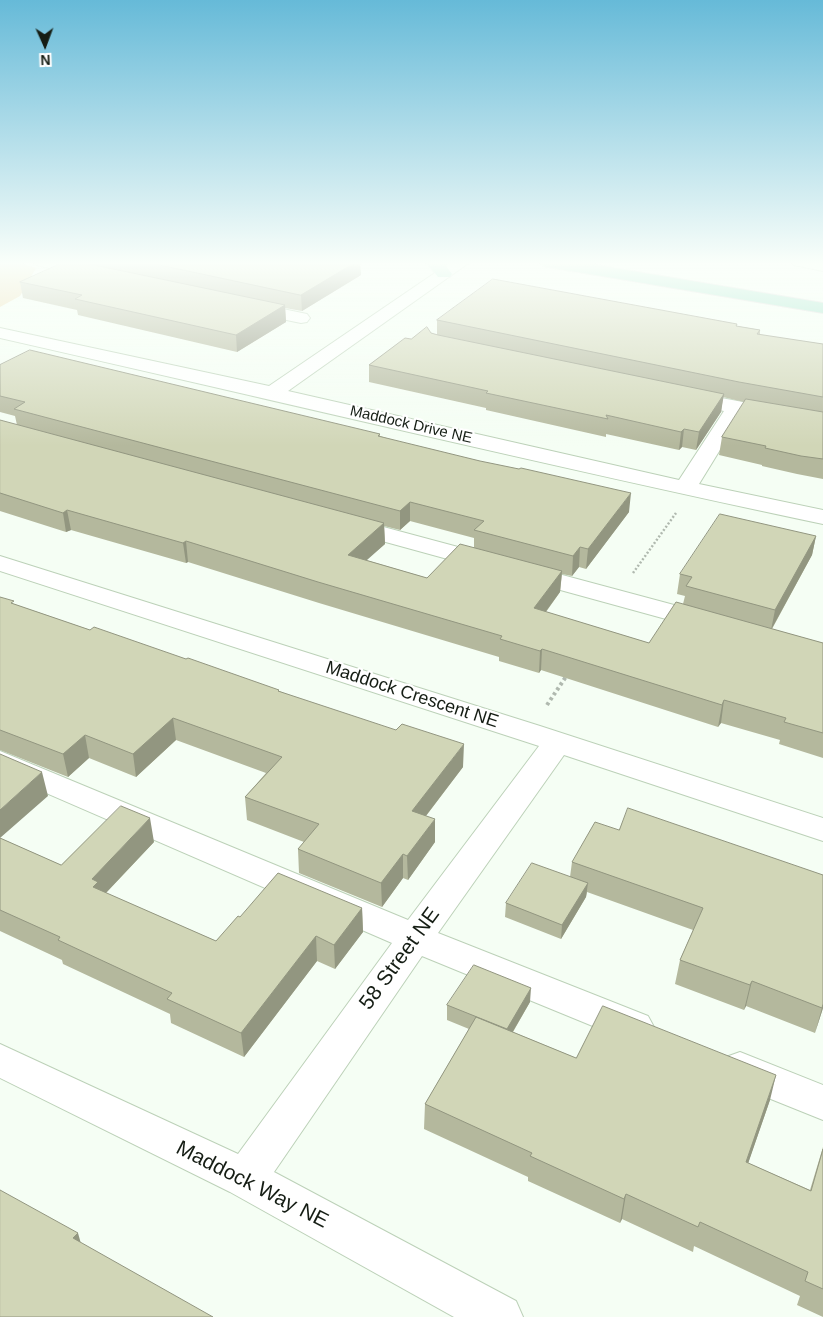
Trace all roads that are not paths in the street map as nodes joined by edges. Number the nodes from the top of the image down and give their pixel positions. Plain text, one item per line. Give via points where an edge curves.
1 (364, 323) edge
2 (0, 333) edge
3 (272, 392) junction
4 (668, 394) edge
5 (736, 408) junction
6 (823, 423) edge
7 (685, 488) junction
8 (823, 517) edge
9 (327, 518) edge
10 (0, 563) edge
11 (729, 628) edge
12 (557, 743) junction
13 (0, 761) edge
14 (823, 830) edge
15 (414, 938) junction
16 (666, 1040) edge
17 (712, 1058) edge
18 (0, 1060) edge
19 (823, 1103) edge
20 (245, 1178) junction
21 (500, 1317) edge

1 - 3 street
2 - 3 street, Maddock Drive NE
3 - 7 street, Maddock Drive NE
4 - 5 street
5 - 6 street
5 - 7 street
7 - 8 street, Maddock Drive NE
9 - 11 street
10 - 12 street, Maddock Crescent NE
12 - 14 street, Maddock Crescent NE
12 - 15 street, 58 Street NE
13 - 15 street
15 - 16 street
15 - 20 street, 58 Street NE
17 - 19 street
18 - 20 street, Maddock Way NE
20 - 21 street, Maddock Way NE

